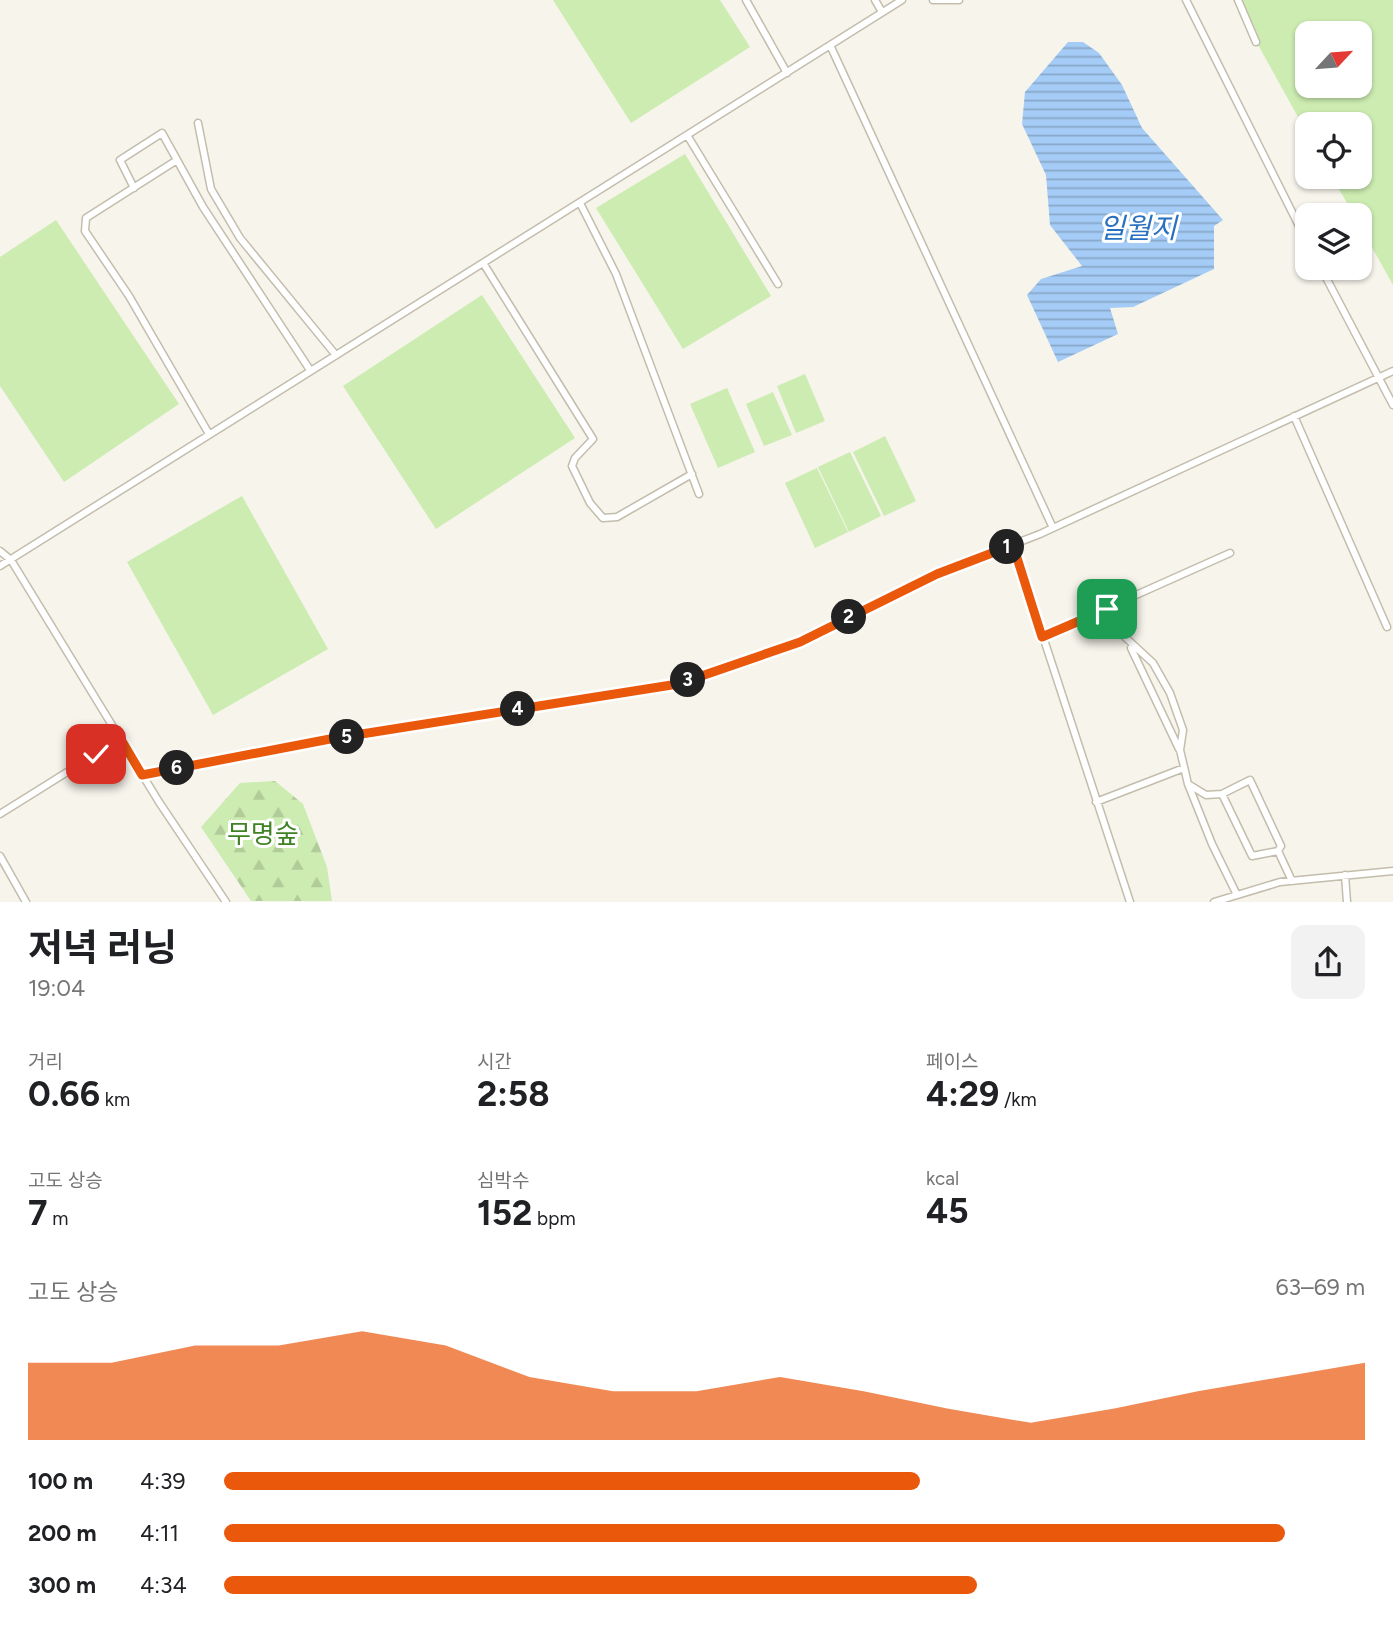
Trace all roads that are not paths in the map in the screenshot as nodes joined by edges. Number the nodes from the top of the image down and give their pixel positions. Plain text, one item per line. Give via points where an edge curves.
1 (746, 0) edge
2 (875, 0) edge
3 (902, 0) edge
4 (933, 0) edge
5 (959, 0) edge
6 (1187, 0) edge
7 (1238, 0) edge
8 (883, 12) junction
9 (1256, 42) dead end
10 (830, 45) junction
11 (787, 72) junction
12 (198, 123) dead end
13 (687, 135) junction
14 (177, 160) junction
15 (134, 188) junction
16 (580, 203) junction
17 (1295, 218) edge
18 (485, 266) junction
19 (1327, 280) edge
20 (778, 284) dead end
21 (335, 354) junction
22 (310, 370) junction
23 (1393, 371) edge
24 (1378, 378) junction
25 (1393, 405) edge
26 (1294, 416) junction
27 (209, 434) junction
28 (691, 474) junction
29 (699, 495) dead end
30 (1053, 528) junction
31 (1013, 545) junction
32 (0, 551) edge
33 (1230, 553) dead end
34 (11, 560) junction
35 (0, 566) edge
36 (1098, 612) junction
37 (1387, 626) dead end
38 (1042, 637) junction
39 (1130, 644) junction
40 (119, 736) junction
41 (1180, 750) junction
42 (1184, 768) junction
43 (142, 775) junction
44 (1188, 784) junction
45 (1222, 794) junction
46 (1096, 802) junction
47 (0, 814) edge
48 (1278, 851) junction
49 (0, 856) edge
50 (1393, 871) edge
51 (1345, 875) junction
52 (1292, 881) junction
53 (1237, 895) junction
54 (26, 901) edge
55 (226, 901) edge
56 (1130, 901) edge
57 (1214, 901) edge
58 (1347, 901) edge

1 - 11 lane
2 - 8 lane
3 - 8 lane
4 - 5 lane
6 - 17 lane
7 - 9 lane
8 - 10 lane
10 - 11 lane
10 - 30 lane
11 - 13 lane
12 - 21 lane via 211,189 240,238
13 - 16 lane
13 - 20 lane
14 - 15 lane
14 - 15 lane via 162,133 120,160
14 - 22 lane
15 - 27 lane via 86,218 85,231 129,296
16 - 18 lane
16 - 28 lane via 616,274
18 - 21 lane
18 - 28 lane via 593,439 572,466 603,518 617,517
19 - 24 lane
21 - 22 lane
22 - 27 lane
23 - 24 lane
24 - 25 lane
24 - 26 lane
26 - 30 lane
26 - 37 lane
27 - 34 lane
28 - 29 lane
30 - 31 lane
31 - 38 lane
31 - 43 lane via 937,574 800,642 678,684 344,737
32 - 34 lane
33 - 36 lane
34 - 35 lane
34 - 40 lane
36 - 38 lane
36 - 39 lane
38 - 46 lane
39 - 41 lane
39 - 41 lane via 1153,663 1170,693 1183,730
40 - 43 lane
40 - 47 lane
41 - 42 lane
42 - 44 lane
42 - 46 lane
43 - 55 lane
44 - 45 lane via 1206,795
44 - 53 lane
45 - 48 lane via 1252,856
45 - 48 lane via 1250,780 1281,846
46 - 56 lane
48 - 52 lane
49 - 54 lane
50 - 51 lane
51 - 52 lane
51 - 58 lane
52 - 53 lane
53 - 57 lane

